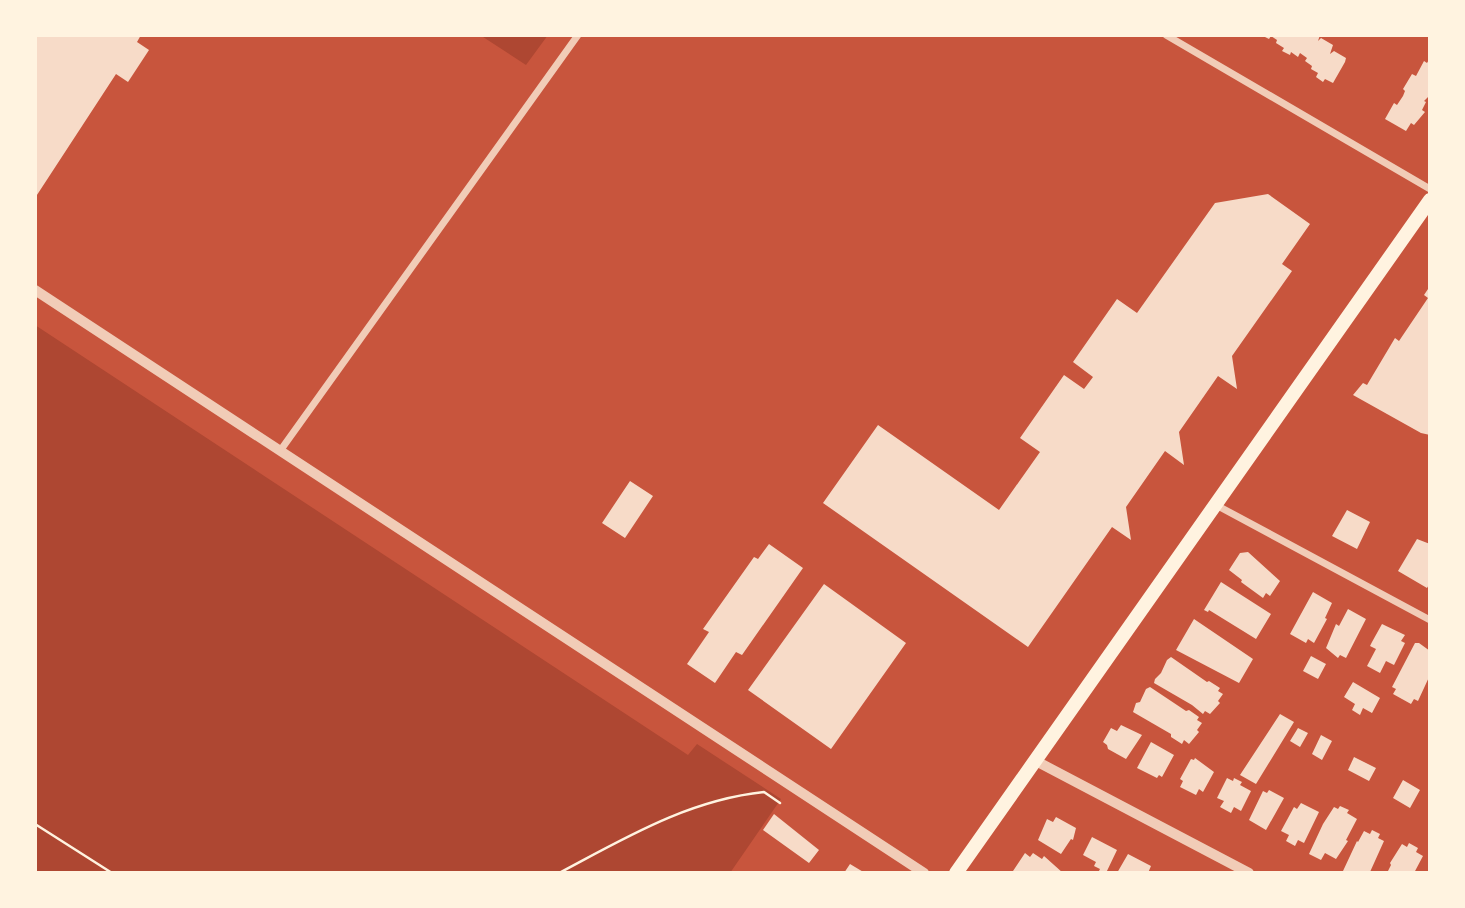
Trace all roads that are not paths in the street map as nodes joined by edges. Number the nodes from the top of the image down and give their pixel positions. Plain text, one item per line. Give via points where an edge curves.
1 (578, 35) edge
2 (1166, 35) edge
3 (1430, 189) edge
4 (1430, 200) edge
5 (35, 290) edge
6 (280, 451) junction
7 (1216, 504) junction
8 (1430, 620) edge
9 (1036, 761) junction
10 (924, 873) edge
11 (956, 873) edge
12 (1249, 873) edge

1 - 6 street
2 - 3 street
4 - 7 main road
5 - 6 street
6 - 10 street
7 - 8 street
7 - 9 main road
9 - 11 main road
9 - 12 street

